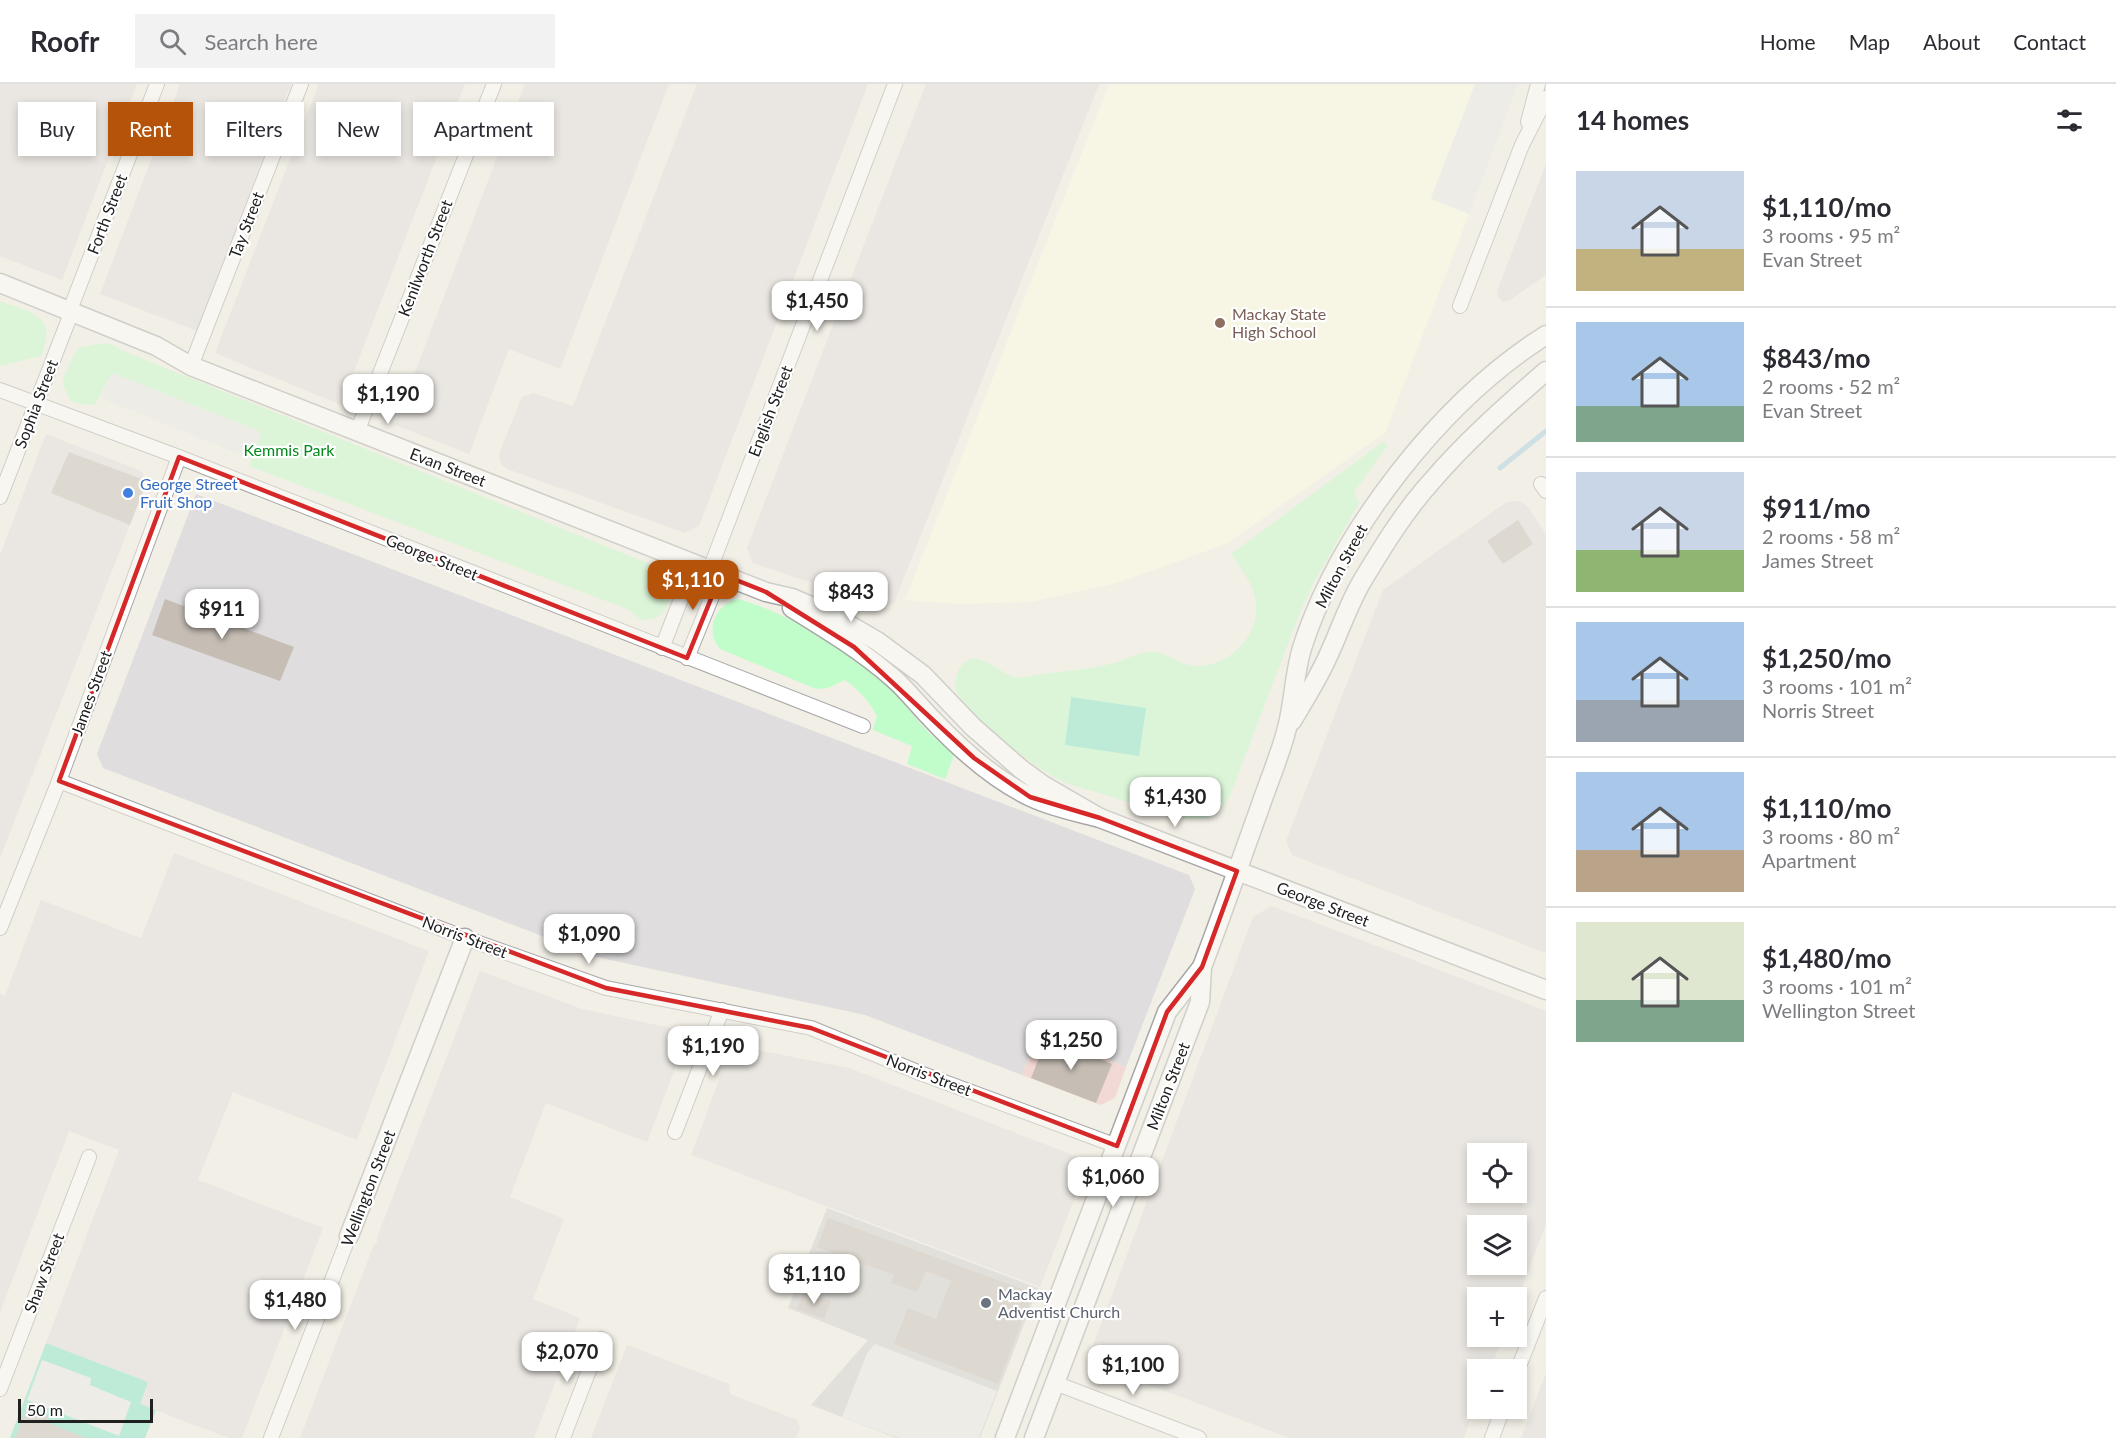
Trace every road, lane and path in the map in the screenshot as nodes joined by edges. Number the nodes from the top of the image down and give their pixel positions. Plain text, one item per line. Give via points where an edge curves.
1 (157, 84) edge
2 (301, 84) edge
3 (494, 84) edge
4 (895, 84) edge
5 (1538, 84) edge
6 (1546, 98) edge
7 (1522, 145) junction
8 (0, 284) edge
9 (1460, 306) dead end
10 (71, 310) junction
11 (1546, 335) edge
12 (191, 366) junction
13 (1546, 371) edge
14 (0, 390) edge
15 (36, 403) junction
16 (357, 432) junction
17 (179, 457) junction
18 (0, 497) edge
19 (708, 569) junction
20 (766, 592) junction
21 (662, 648) junction
22 (687, 658) junction
23 (922, 675) junction
24 (906, 692) junction
25 (863, 726) dead end
26 (1288, 728) junction
27 (59, 781) junction
28 (1101, 818) junction
29 (1237, 871) junction
30 (0, 928) edge
31 (465, 938) junction
32 (1202, 967) junction
33 (1546, 990) edge
34 (722, 1010) junction
35 (675, 1132) dead end
36 (1117, 1146) junction
37 (1142, 1155) junction
38 (89, 1157) dead end
39 (349, 1236) joint
40 (1546, 1298) edge
41 (601, 1339) dead end
42 (1522, 1359) edge
43 (1030, 1374) junction
44 (1055, 1383) junction
45 (0, 1389) edge
46 (1499, 1419) edge
47 (271, 1438) edge
48 (563, 1438) edge
49 (1005, 1438) edge
50 (1034, 1438) edge
51 (1199, 1438) edge
52 (1492, 1438) edge

1 - 10 street, Forth Street
2 - 12 street, Tay Street
3 - 16 street, Kenilworth Street
4 - 19 street, English Street
5 - 7 street
6 - 7 street
7 - 9 street
8 - 10 street, Evan Street
10 - 12 street, Evan Street via 156,346
10 - 15 street, Sophia Street
11 - 26 street, Milton Street via 1501,368 1439,426 1408,460 1374,508 1336,572 1302,650
12 - 16 street, Evan Street
13 - 26 street, Milton Street via 1463,447 1430,483 1387,541
14 - 15 street, George Street
15 - 17 street, George Street
15 - 18 street, Sophia Street
16 - 19 street, Evan Street
17 - 21 street, George Street
17 - 27 street, James Street
19 - 20 street, Evan Street
19 - 21 street
19 - 22 street
20 - 23 street, Evan Street via 834,616 877,641
20 - 24 street, Evan Street via 854,647
21 - 22 street, George Street
22 - 25 street, George Street
23 - 24 street
23 - 28 street, George Street via 1021,769
24 - 28 street, George Street via 957,742 1008,783 1030,797
26 - 29 street, Milton Street
27 - 30 street, James Street
27 - 31 street, Norris Street
28 - 29 street, George Street
29 - 32 street, Milton Street
29 - 33 street, George Street
31 - 34 street, Norris Street via 606,988
31 - 39 street, Wellington Street
32 - 36 street, Milton Street via 1167,1012
32 - 37 street, Milton Street via 1200,1002
34 - 35 street
34 - 36 street, Norris Street via 811,1028
36 - 37 street
36 - 43 street, Milton Street
37 - 44 street, Milton Street
38 - 45 street, Shaw Street
39 - 47 street, Wellington Street
40 - 42 street
41 - 48 street
43 - 44 street
43 - 49 street, Milton Street
44 - 50 street, Milton Street
44 - 51 street
46 - 52 street

